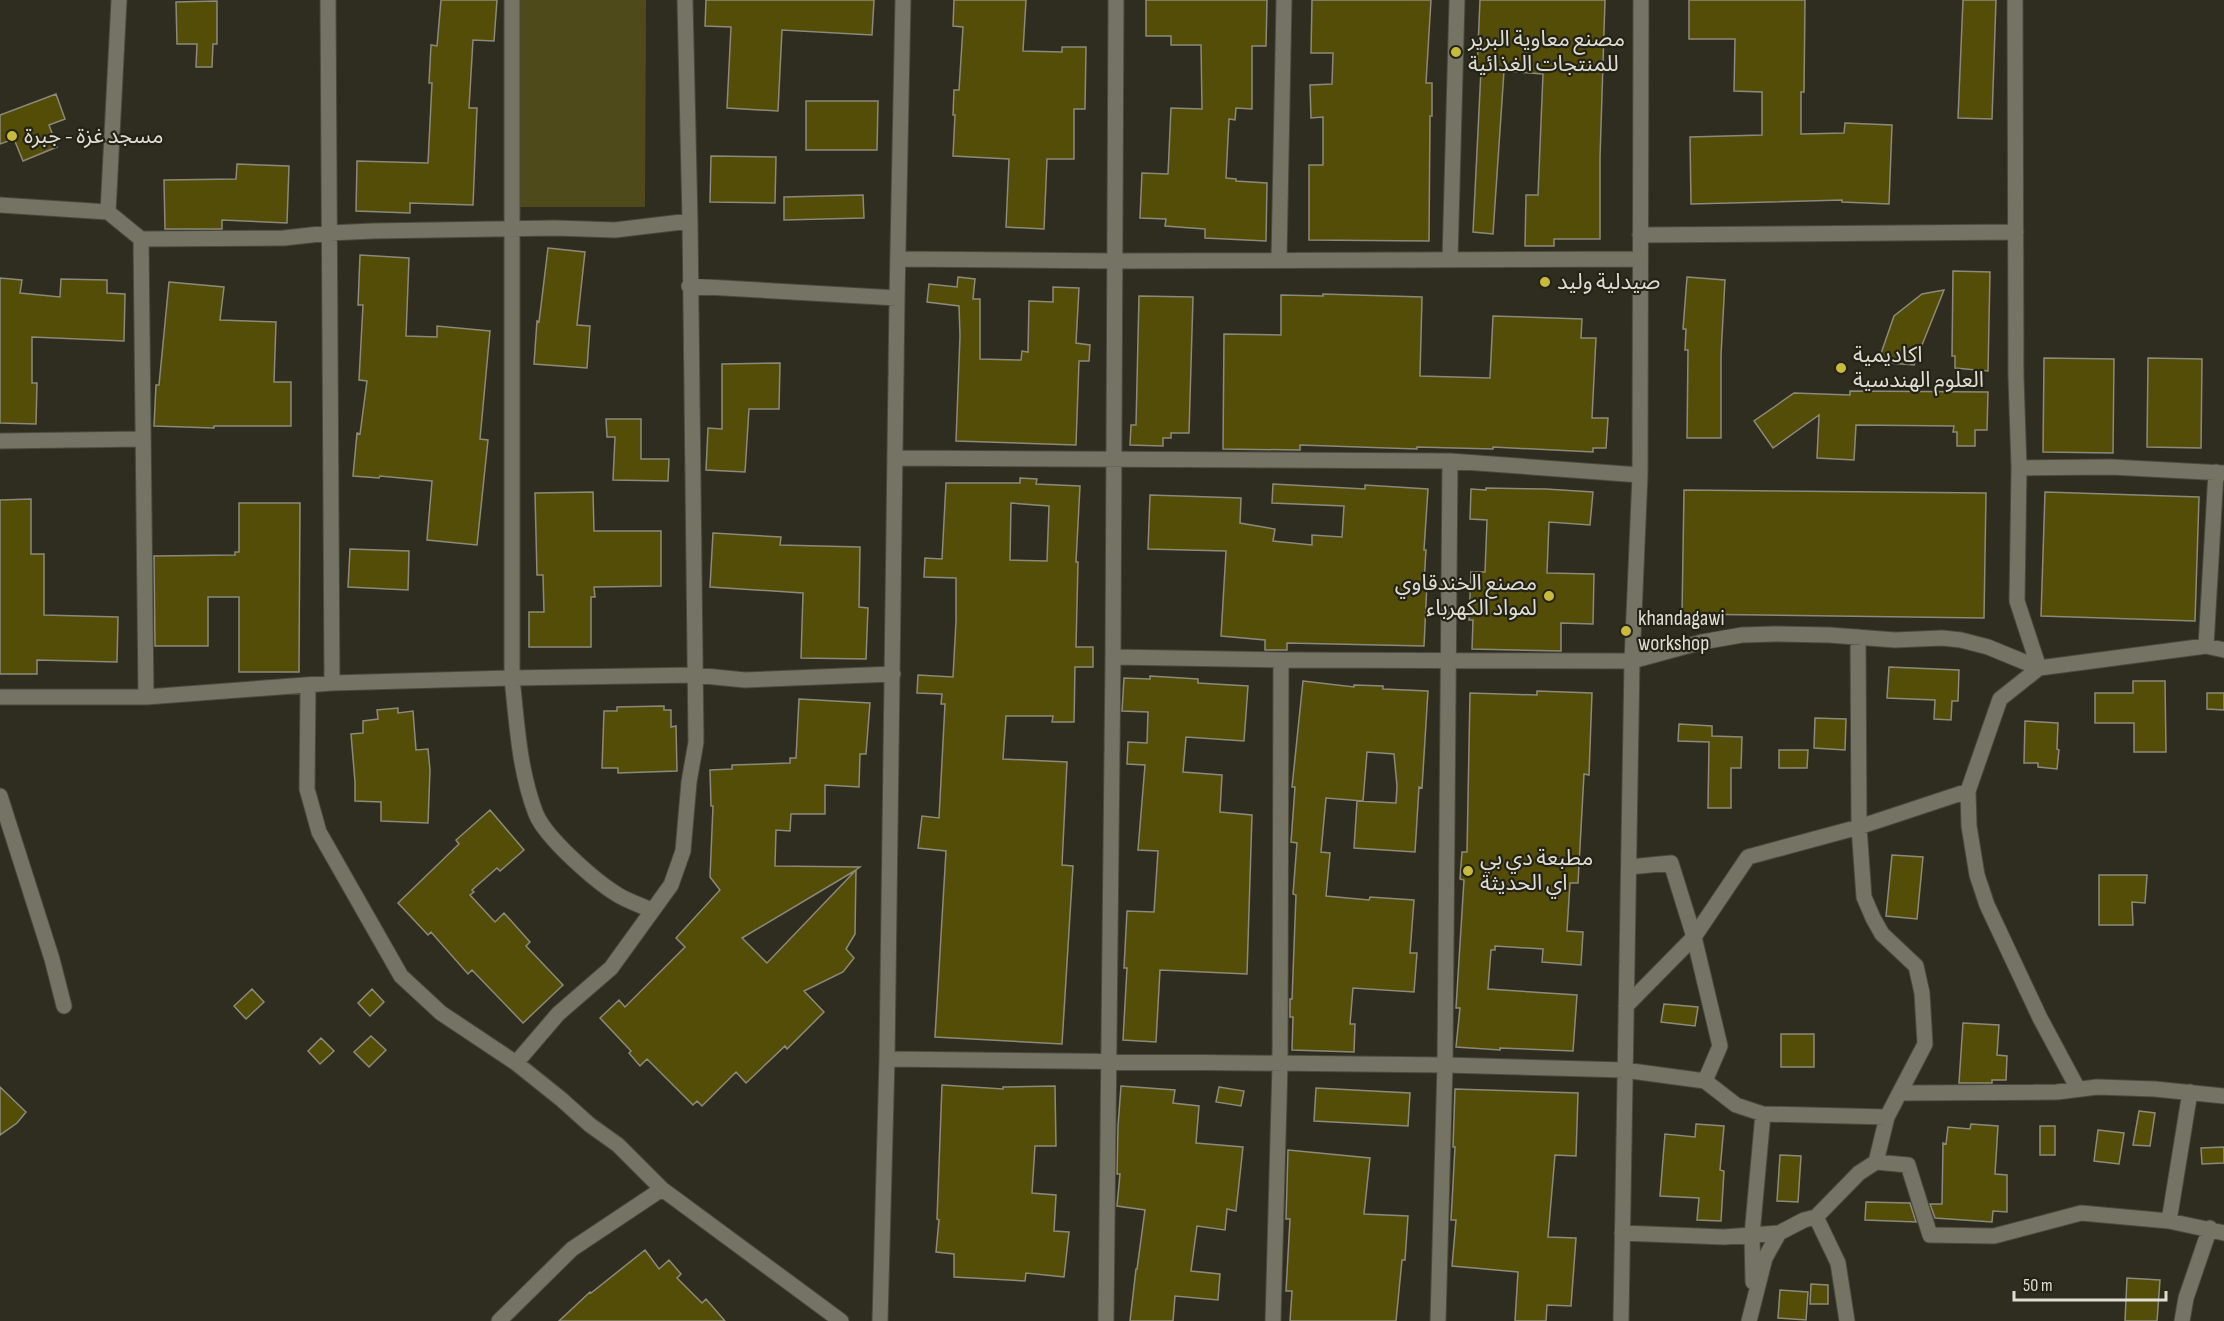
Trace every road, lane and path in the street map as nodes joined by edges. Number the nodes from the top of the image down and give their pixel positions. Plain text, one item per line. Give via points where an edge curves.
1 (119, 0) edge
2 (328, 0) edge
3 (512, 0) edge
4 (685, 0) edge
5 (903, 0) edge
6 (1116, 0) edge
7 (1284, 0) edge
8 (1457, 0) edge
9 (1641, 0) edge
10 (2015, 0) edge
11 (0, 205) edge
12 (108, 212) junction
13 (690, 221) junction
14 (512, 228) junction
15 (329, 232) junction
16 (2016, 232) junction
17 (1640, 235) junction
18 (141, 239) junction
19 (899, 259) junction
20 (1279, 260) junction
21 (1450, 260) junction
22 (1640, 260) junction
23 (1114, 261) junction
24 (689, 286) junction
25 (897, 298) junction
26 (143, 439) junction
27 (0, 441) edge
28 (895, 458) junction
29 (1113, 459) junction
30 (1450, 461) junction
31 (2019, 468) junction
32 (2220, 472) edge
33 (1640, 475) junction
34 (1857, 637) junction
35 (2205, 646) junction
36 (2224, 650) edge
37 (1113, 657) junction
38 (1281, 660) junction
39 (1448, 660) junction
40 (1632, 661) junction
41 (2038, 668) junction
42 (893, 674) junction
43 (694, 675) junction
44 (512, 678) junction
45 (332, 684) junction
46 (308, 686) junction
47 (0, 697) edge
48 (146, 697) junction
49 (1968, 791) junction
50 (0, 796) edge
51 (1859, 827) junction
52 (1629, 867) junction
53 (651, 910) junction
54 (1694, 937) junction
55 (64, 1006) dead end
56 (1626, 1006) junction
57 (887, 1059) junction
58 (1109, 1061) junction
59 (516, 1063) junction
60 (1280, 1064) junction
61 (1445, 1065) junction
62 (1624, 1070) junction
63 (1705, 1081) junction
64 (2078, 1089) junction
65 (2190, 1092) junction
66 (1902, 1093) junction
67 (2224, 1096) edge
68 (1763, 1114) junction
69 (1887, 1117) junction
70 (1876, 1162) junction
71 (662, 1189) junction
72 (1816, 1217) junction
73 (2169, 1221) junction
74 (2217, 1231) edge
75 (1622, 1233) junction
76 (1779, 1233) junction
77 (1752, 1235) junction
78 (1754, 1300) junction
79 (499, 1321) edge
80 (841, 1321) edge
81 (880, 1321) edge
82 (1106, 1321) edge
83 (1273, 1321) edge
84 (1438, 1321) edge
85 (1621, 1321) edge
86 (1749, 1321) edge
87 (1847, 1321) edge
88 (2182, 1321) edge

1 - 12 street
2 - 15 street
3 - 14 street
4 - 13 street
5 - 19 street
6 - 23 street
7 - 20 street
8 - 21 street
9 - 17 street
10 - 16 street
11 - 12 street
12 - 18 street
13 - 14 street via 615,230
13 - 24 street
14 - 15 street
14 - 44 street
15 - 18 street via 284,238
15 - 45 street
16 - 17 street
16 - 31 street
17 - 22 street
18 - 26 street
19 - 23 street
19 - 25 street
20 - 21 street
20 - 23 street
21 - 22 street
22 - 33 street
23 - 29 street
24 - 25 street
24 - 43 street
25 - 28 street
26 - 27 street
26 - 48 street
28 - 29 street
28 - 42 street
29 - 30 street
29 - 37 street
30 - 33 street
30 - 39 street
31 - 32 street
31 - 41 street via 2017,602
32 - 35 street
33 - 40 street
34 - 40 street via 1742,635
34 - 41 street via 1961,640
34 - 51 street
35 - 36 street
35 - 41 street
37 - 38 street
37 - 58 street
38 - 39 street
38 - 60 street
39 - 40 street
39 - 61 street
40 - 52 street
41 - 49 street via 2000,699
42 - 43 street via 746,680
42 - 57 street
43 - 44 street
43 - 53 street via 696,741 683,851 671,885
44 - 45 street
44 - 53 street via 522,767 537,816 578,864 617,894
45 - 46 street
46 - 48 street
46 - 59 street via 307,789 319,832 401,976 441,1013
47 - 48 street
49 - 51 street
49 - 64 street via 1972,851 1987,905
50 - 55 street
51 - 54 street via 1748,857
51 - 66 street via 1864,897 1882,934 1916,966 1922,993 1925,1044
52 - 54 street via 1671,863
52 - 56 street
53 - 59 street via 611,968 558,1014
54 - 56 street
54 - 63 street via 1720,1046
56 - 62 street
57 - 58 street
57 - 81 street
58 - 60 street
58 - 82 street
59 - 71 street via 618,1145
60 - 61 street
60 - 83 street
61 - 62 street
61 - 84 street
62 - 63 street
62 - 75 street
63 - 68 street via 1736,1105
64 - 65 street
64 - 66 street
65 - 67 street
65 - 73 street
66 - 69 street
68 - 69 street
68 - 77 street
69 - 70 street
70 - 72 street via 1859,1173
70 - 73 street via 1908,1165 1930,1235 1994,1236 2081,1213
71 - 79 street via 572,1249
71 - 80 street
72 - 76 street
72 - 87 street via 1838,1263
73 - 74 street
74 - 88 street via 2186,1298
75 - 77 street
75 - 85 street
76 - 77 street
76 - 78 street via 1765,1258
77 - 78 street
78 - 86 street

